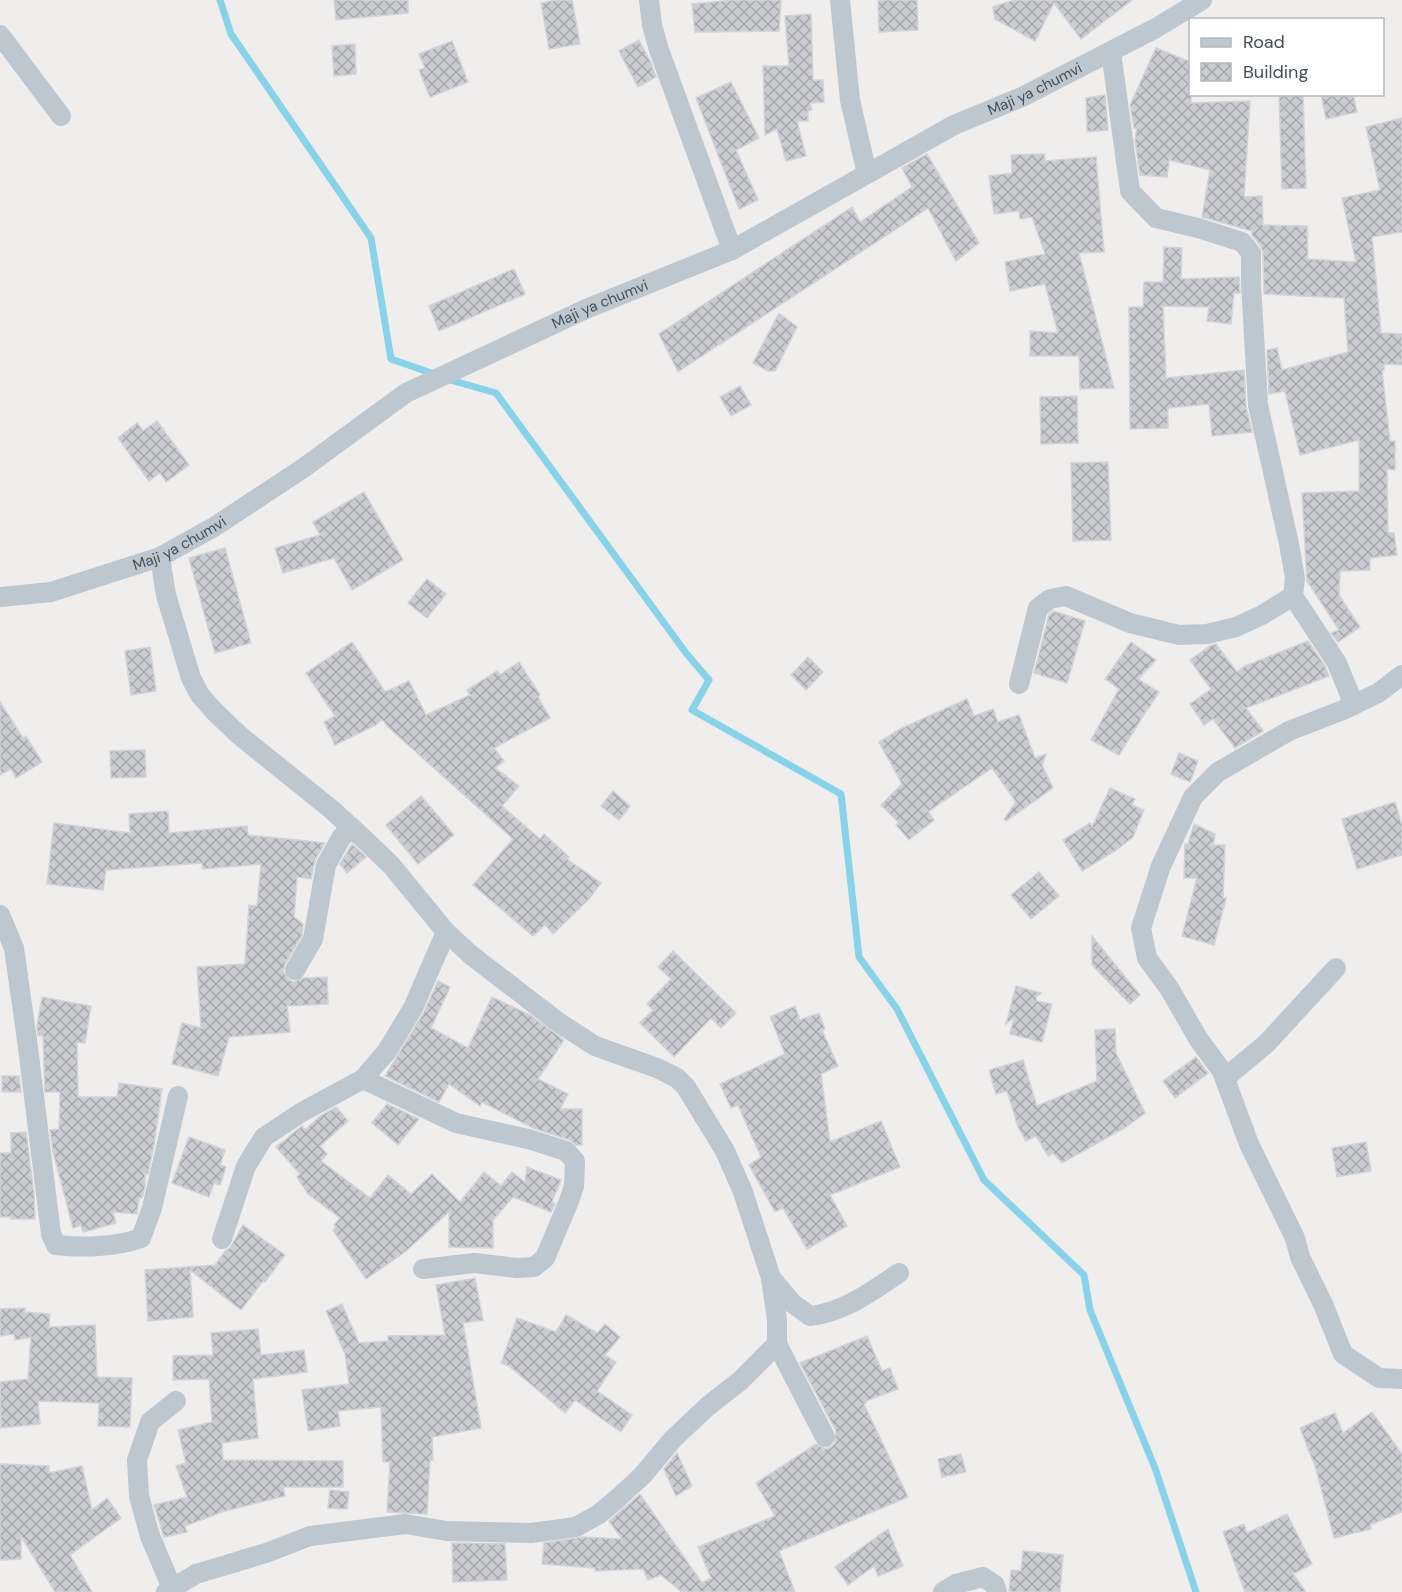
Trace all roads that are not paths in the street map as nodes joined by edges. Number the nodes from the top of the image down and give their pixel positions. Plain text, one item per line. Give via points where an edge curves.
1 (649, 0) edge
2 (840, 0) edge
3 (1202, 0) edge
4 (0, 35) edge
5 (1111, 52) junction
6 (61, 116) dead end
7 (867, 174) junction
8 (732, 250) junction
9 (160, 557) junction
10 (1293, 596) junction
11 (0, 597) edge
12 (1402, 675) edge
13 (1019, 684) dead end
14 (1354, 705) junction
15 (351, 827) junction
16 (0, 915) edge
17 (446, 932) junction
18 (1336, 968) dead end
19 (295, 970) dead end
20 (1225, 1078) junction
21 (363, 1079) junction
22 (178, 1096) dead end
23 (222, 1239) dead end
24 (423, 1269) dead end
25 (899, 1273) dead end
26 (771, 1278) junction
27 (777, 1344) junction
28 (1402, 1379) edge
29 (176, 1401) dead end
30 (825, 1437) dead end
31 (169, 1590) edge
32 (943, 1592) edge
33 (997, 1592) edge

1 - 8 street via 659,50
2 - 7 street via 850,100
3 - 5 street, Maji ya chumvi
4 - 6 street
5 - 7 street, Maji ya chumvi via 1022,98 954,125
5 - 10 street via 1130,191 1156,218 1242,242 1251,253 1258,405 1289,544 1295,578
7 - 8 street, Maji ya chumvi
8 - 9 street, Maji ya chumvi via 586,309 406,393 302,469
9 - 11 street, Maji ya chumvi via 51,592
9 - 15 street via 175,628 200,695 239,735
10 - 13 street via 1236,627 1179,635 1130,623 1066,596 1050,599 1038,608
10 - 14 street via 1337,663
12 - 14 street
14 - 20 street via 1280,736 1218,772 1193,797 1161,866 1141,928 1147,958
15 - 17 street via 391,865
15 - 19 street via 326,865 313,939
16 - 22 street via 14,948 51,1234 56,1245 128,1244 141,1238 152,1208
17 - 21 street via 413,1008 387,1051
17 - 26 street via 541,1009 595,1046 657,1068 686,1087 734,1171
18 - 20 street via 1266,1044
20 - 28 street via 1249,1144 1343,1354 1379,1378
21 - 23 street via 264,1137 246,1166
21 - 24 street via 456,1124 528,1139 566,1151 575,1161 569,1201 545,1258 534,1267 474,1263
25 - 26 street via 851,1303 826,1315 810,1316 792,1303
26 - 27 street
27 - 30 street
27 - 31 street via 761,1363 673,1439 617,1499 576,1527 531,1533 447,1531 405,1524 310,1536 196,1574
29 - 31 street via 150,1422 137,1460 139,1496
32 - 33 street via 983,1577

